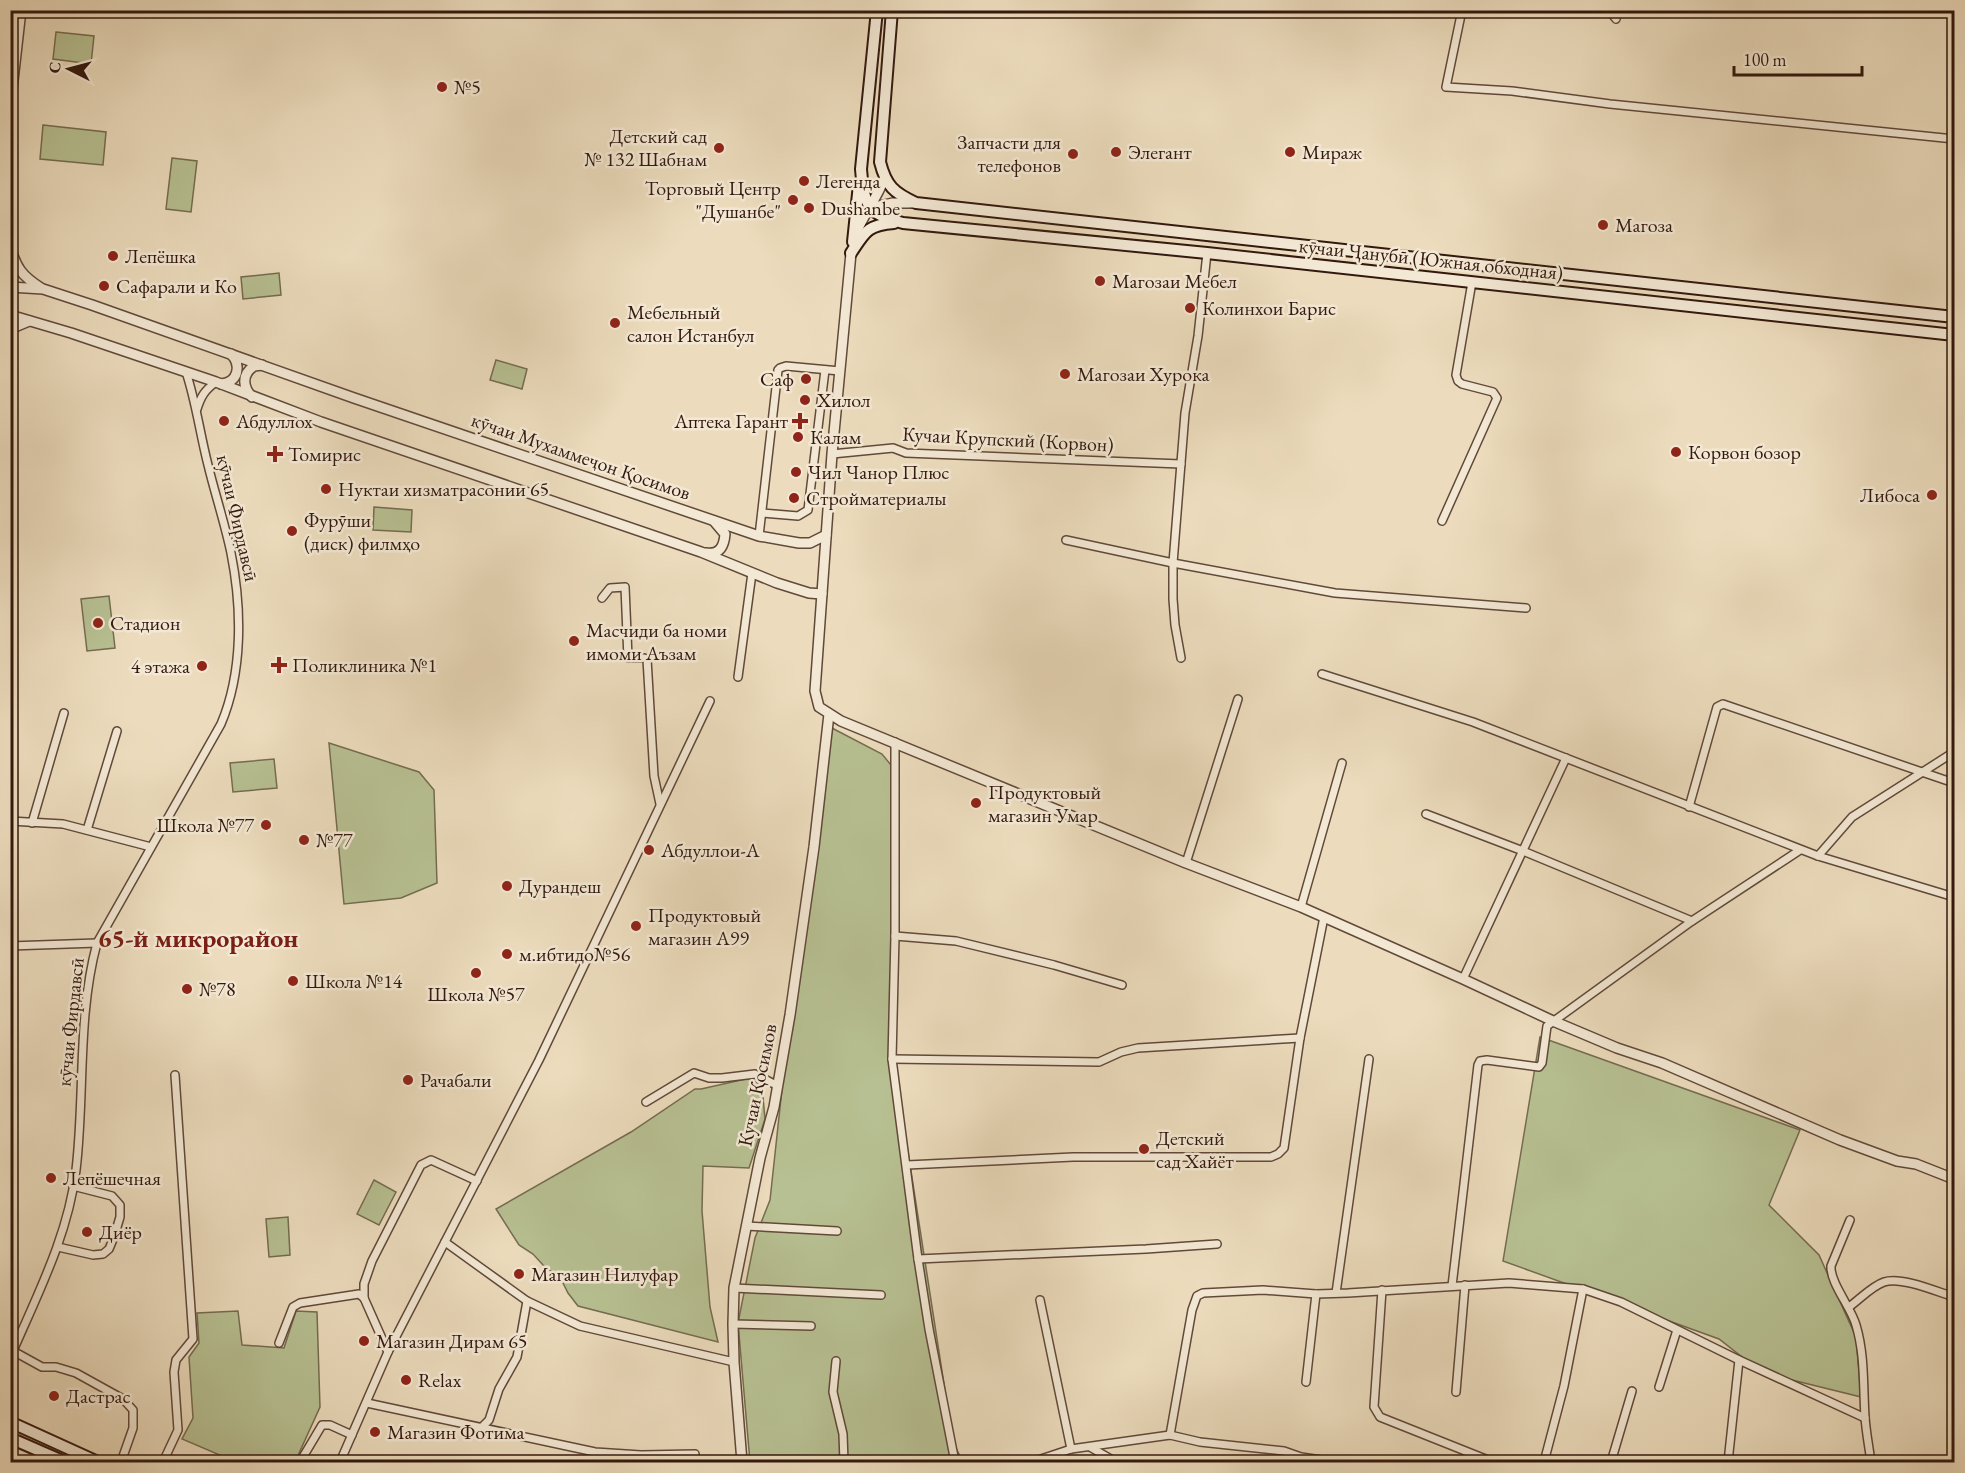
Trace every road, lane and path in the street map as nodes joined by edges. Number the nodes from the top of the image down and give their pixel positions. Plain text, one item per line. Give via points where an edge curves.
1 (21, 10) edge
2 (877, 10) edge
3 (892, 10) edge
4 (1462, 10) edge
5 (1609, 10) edge
6 (1616, 19) dead end
7 (10, 107) edge
8 (1954, 139) edge
9 (861, 169) junction
10 (884, 179) junction
11 (916, 203) junction
12 (870, 208) junction
13 (903, 223) junction
14 (10, 246) edge
15 (852, 247) junction
16 (1207, 253) junction
17 (1472, 282) junction
18 (10, 287) edge
19 (43, 289) junction
20 (10, 315) edge
21 (1954, 317) edge
22 (29, 321) junction
23 (10, 328) edge
24 (1954, 335) edge
25 (229, 352) junction
26 (262, 365) junction
27 (825, 370) junction
28 (186, 372) junction
29 (840, 372) junction
30 (218, 383) junction
31 (253, 398) junction
32 (196, 411) junction
33 (832, 454) junction
34 (1181, 464) junction
35 (762, 513) junction
36 (714, 521) junction
37 (1442, 521) dead end
38 (826, 535) junction
39 (759, 536) junction
40 (1066, 540) dead end
41 (701, 552) junction
42 (1173, 563) junction
43 (752, 573) junction
44 (822, 594) junction
45 (602, 598) dead end
46 (1526, 608) dead end
47 (1181, 658) dead end
48 (1322, 674) dead end
49 (738, 677) dead end
50 (1238, 699) dead end
51 (710, 701) dead end
52 (64, 713) dead end
53 (829, 714) junction
54 (117, 731) dead end
55 (896, 742) junction
56 (1954, 752) edge
57 (1566, 758) junction
58 (1342, 763) dead end
59 (1924, 772) junction
60 (1954, 783) edge
61 (660, 804) junction
62 (1689, 807) junction
63 (1426, 814) dead end
64 (10, 821) edge
65 (32, 823) junction
66 (87, 830) junction
67 (151, 847) junction
68 (1800, 850) junction
69 (1523, 851) junction
70 (1818, 856) junction
71 (1186, 863) junction
72 (1954, 897) edge
73 (1301, 907) junction
74 (1324, 917) junction
75 (1692, 921) junction
76 (896, 936) junction
77 (97, 944) junction
78 (10, 946) edge
79 (1463, 979) junction
80 (1122, 985) dead end
81 (1553, 1021) junction
82 (1300, 1038) junction
83 (892, 1059) junction
84 (1369, 1059) dead end
85 (174, 1075) dead end
86 (778, 1086) junction
87 (646, 1102) dead end
88 (907, 1165) junction
89 (1954, 1179) edge
90 (477, 1181) junction
91 (73, 1186) junction
92 (1850, 1220) dead end
93 (746, 1226) junction
94 (837, 1231) dead end
95 (445, 1242) junction
96 (1216, 1244) dead end
97 (58, 1247) junction
98 (918, 1259) junction
99 (1465, 1285) junction
100 (1452, 1286) junction
101 (734, 1288) junction
102 (1583, 1289) junction
103 (1382, 1290) junction
104 (1336, 1293) junction
105 (1316, 1294) junction
106 (881, 1295) dead end
107 (1954, 1297) edge
108 (364, 1298) junction
109 (1040, 1300) dead end
110 (528, 1301) junction
111 (1849, 1307) junction
112 (733, 1324) junction
113 (812, 1326) dead end
114 (1677, 1330) junction
115 (279, 1343) dead end
116 (388, 1352) junction
117 (12, 1355) edge
118 (1739, 1360) junction
119 (836, 1361) dead end
120 (735, 1362) junction
121 (1306, 1382) dead end
122 (1659, 1387) dead end
123 (1632, 1391) dead end
124 (1456, 1392) dead end
125 (367, 1403) junction
126 (1865, 1418) junction
127 (10, 1422) edge
128 (481, 1428) junction
129 (352, 1435) junction
130 (1170, 1435) junction
131 (10, 1438) edge
132 (1090, 1447) junction
133 (1071, 1449) junction
134 (695, 1454) dead end
135 (641, 1459) edge
136 (1300, 1460) edge
137 (65, 1462) edge
138 (98, 1462) edge
139 (121, 1462) edge
140 (163, 1462) edge
141 (300, 1462) edge
142 (340, 1462) edge
143 (741, 1462) edge
144 (844, 1462) edge
145 (955, 1462) edge
146 (1032, 1462) edge
147 (1116, 1462) edge
148 (1335, 1462) edge
149 (1493, 1462) edge
150 (1544, 1462) edge
151 (1611, 1462) edge
152 (1728, 1462) edge
153 (1871, 1462) edge

1 - 7 street
2 - 9 main road
3 - 10 main road via 880,162
4 - 8 street via 1446,87
5 - 6 street
9 - 12 main road
9 - 15 main road
10 - 11 main road via 900,196
10 - 12 street
11 - 12 street
11 - 21 main road, кӯчаи Ҷанубӣ (Южная обходная)
12 - 13 main road via 884,218
12 - 15 street
13 - 15 main road via 878,225 865,232
13 - 16 main road, кӯчаи Ҷанубӣ (Южная обходная)
14 - 19 street via 26,278
15 - 29 street
16 - 17 main road, кӯчаи Ҷанубӣ (Южная обходная)
16 - 34 street
17 - 24 main road, кӯчаи Ҷанубӣ (Южная обходная)
17 - 37 street via 1456,375 1462,384 1493,392 1497,398
18 - 19 street, кӯчаи Мухаммеҷон Қосимов
19 - 25 street, кӯчаи Мухаммеҷон Қосимов
20 - 22 street
22 - 23 street
22 - 28 street
25 - 26 street, кӯчаи Мухаммеҷон Қосимов
25 - 30 street via 238,366 233,380
26 - 31 street via 249,369 246,376 244,384
26 - 36 street, кӯчаи Мухаммеҷон Қосимов
27 - 29 street
27 - 35 street via 808,510 798,516
27 - 35 street via 786,366 778,370
28 - 30 street
28 - 32 street, кӯчаи Фирдавсӣ
29 - 33 street
30 - 31 street
30 - 32 street via 206,389
31 - 41 street
32 - 67 street, кӯчаи Фирдавсӣ via 231,553 238,647 232,692 224,716
33 - 34 street, Кучаи Крупский (Корвон) via 893,448 906,453
33 - 38 street
34 - 42 street
35 - 39 street
36 - 39 street, кӯчаи Мухаммеҷон Қосимов
36 - 41 street via 725,534 724,545 711,554
38 - 39 street, кӯчаи Мухаммеҷон Қосимов via 810,543
38 - 44 street
40 - 42 street
41 - 43 street
42 - 46 street via 1335,593
42 - 47 street via 1173,608
43 - 44 street
43 - 49 street
44 - 53 street via 815,691 819,707
45 - 61 street via 610,588 625,587 628,658 647,659 654,776
48 - 57 street via 1473,722
50 - 71 street
51 - 61 street
52 - 65 street
53 - 55 street
53 - 86 street, Кучаи Қосимов via 814,847
54 - 66 street
55 - 71 street
55 - 76 street
56 - 59 street
57 - 62 street
57 - 69 street
58 - 73 street
59 - 60 street
59 - 62 street via 1723,704 1717,707
59 - 70 street via 1852,817
61 - 90 street
62 - 68 street
63 - 69 street
64 - 65 street
65 - 66 street
66 - 67 street
67 - 77 street, кӯчаи Фирдавсӣ
68 - 70 street
68 - 75 street
69 - 75 street
69 - 79 street
70 - 72 street
71 - 73 street
73 - 74 street
74 - 79 street
74 - 82 street
75 - 81 street
76 - 80 street via 956,941
76 - 83 street
77 - 78 street
77 - 91 street, кӯчаи Фирдавсӣ via 85,1010
79 - 81 street
81 - 89 street via 1840,1140
81 - 100 street via 1547,1026 1539,1067 1487,1060 1478,1065
82 - 83 street via 1138,1048 1099,1062
82 - 88 street via 1284,1148 1271,1157 1073,1157
83 - 88 street
84 - 104 street
85 - 140 street via 194,1339 176,1360 178,1430
86 - 87 street via 755,1074 709,1078 694,1073
86 - 93 street, Кучаи Қосимов
88 - 98 street
90 - 95 street
90 - 108 street via 431,1160 421,1165 372,1261
91 - 97 street, кӯчаи Фирдавсӣ
91 - 97 street via 112,1196 120,1205 120,1217 109,1250 103,1254
92 - 111 street via 1830,1274
93 - 94 street
93 - 101 street, Кучаи Қосимов
95 - 110 street
95 - 116 street
96 - 98 street
97 - 117 street, кӯчаи Фирдавсӣ
98 - 145 street
99 - 100 street
99 - 102 street via 1509,1283
99 - 124 street
100 - 103 street
101 - 106 street
101 - 112 street, Кучаи Қосимов
102 - 114 street via 1621,1302
102 - 150 street
103 - 104 street
103 - 149 street via 1374,1407 1380,1418
104 - 105 street
105 - 121 street
105 - 130 street via 1263,1290 1197,1296
107 - 111 street via 1890,1281 1882,1282
108 - 115 street via 359,1294 300,1303 293,1307
108 - 116 street
109 - 133 street
110 - 120 street via 580,1326
110 - 128 street via 517,1357 499,1389 489,1420
111 - 126 street via 1863,1367
112 - 113 street
112 - 120 street, Кучаи Қосимов
114 - 118 street
114 - 122 street
116 - 125 street
117 - 139 street via 42,1367 76,1372 123,1399 133,1410 133,1428
118 - 126 street
118 - 152 street
119 - 144 street via 833,1392 843,1434
120 - 143 street, Кучаи Қосимов
123 - 151 street
125 - 128 street
125 - 129 street
126 - 153 street
127 - 138 main road
128 - 135 street
129 - 141 street via 321,1425
129 - 142 street
130 - 132 street
130 - 136 street via 1284,1451
131 - 137 main road
132 - 133 street
132 - 147 street
133 - 146 street
134 - 135 street
136 - 148 street

